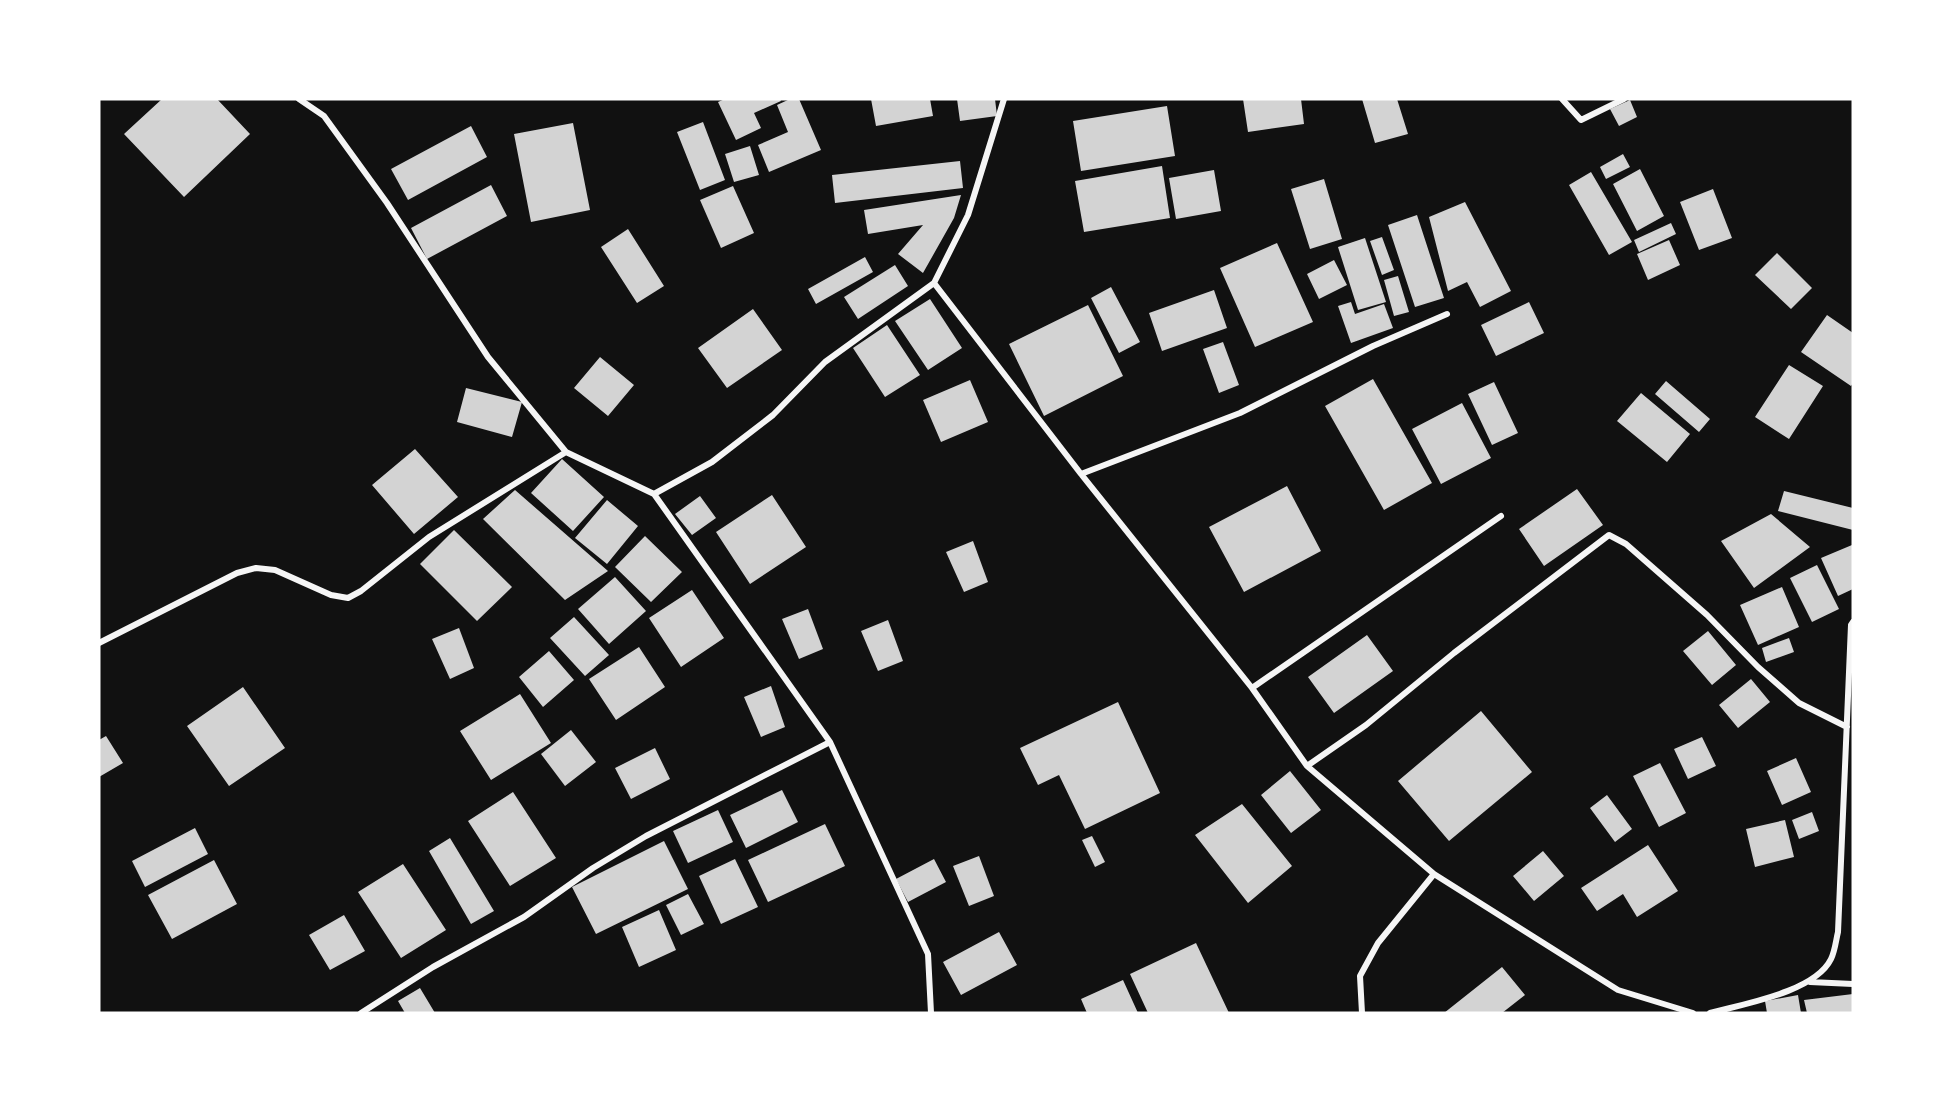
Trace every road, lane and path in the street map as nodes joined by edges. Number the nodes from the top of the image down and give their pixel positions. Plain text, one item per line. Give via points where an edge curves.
1 (299, 99) edge
2 (1004, 99) edge
3 (1562, 99) edge
4 (1624, 99) edge
5 (934, 283) junction
6 (1447, 314) dead end
7 (566, 452) junction
8 (1081, 474) junction
9 (654, 494) junction
10 (1501, 516) dead end
11 (1853, 622) edge
12 (99, 643) edge
13 (1251, 688) junction
14 (1847, 727) junction
15 (830, 742) junction
16 (1307, 766) junction
17 (1434, 874) junction
18 (1810, 982) junction
19 (1853, 984) edge
20 (361, 1013) edge
21 (931, 1013) edge
22 (1362, 1013) edge
23 (1693, 1013) edge
24 (1710, 1013) edge

1 - 7 street via 324,116 387,203 488,357
2 - 5 street via 968,214
3 - 4 street via 1581,120
5 - 8 street
5 - 9 street via 825,362 773,415 712,462
6 - 8 street via 1373,345 1240,412
7 - 9 street
7 - 12 street via 429,537 348,597 331,595 275,570 256,568 228,577
8 - 13 street
9 - 15 street
10 - 13 street
11 - 14 street
13 - 16 street
14 - 16 street via 1799,703 1707,615 1626,544 1609,535 1366,725
14 - 18 street via 1838,932 1831,960
15 - 20 street via 646,836 524,916
15 - 21 street via 928,954
16 - 17 street
17 - 22 street via 1378,944 1360,976
17 - 23 street via 1618,990
18 - 19 street
18 - 24 street

